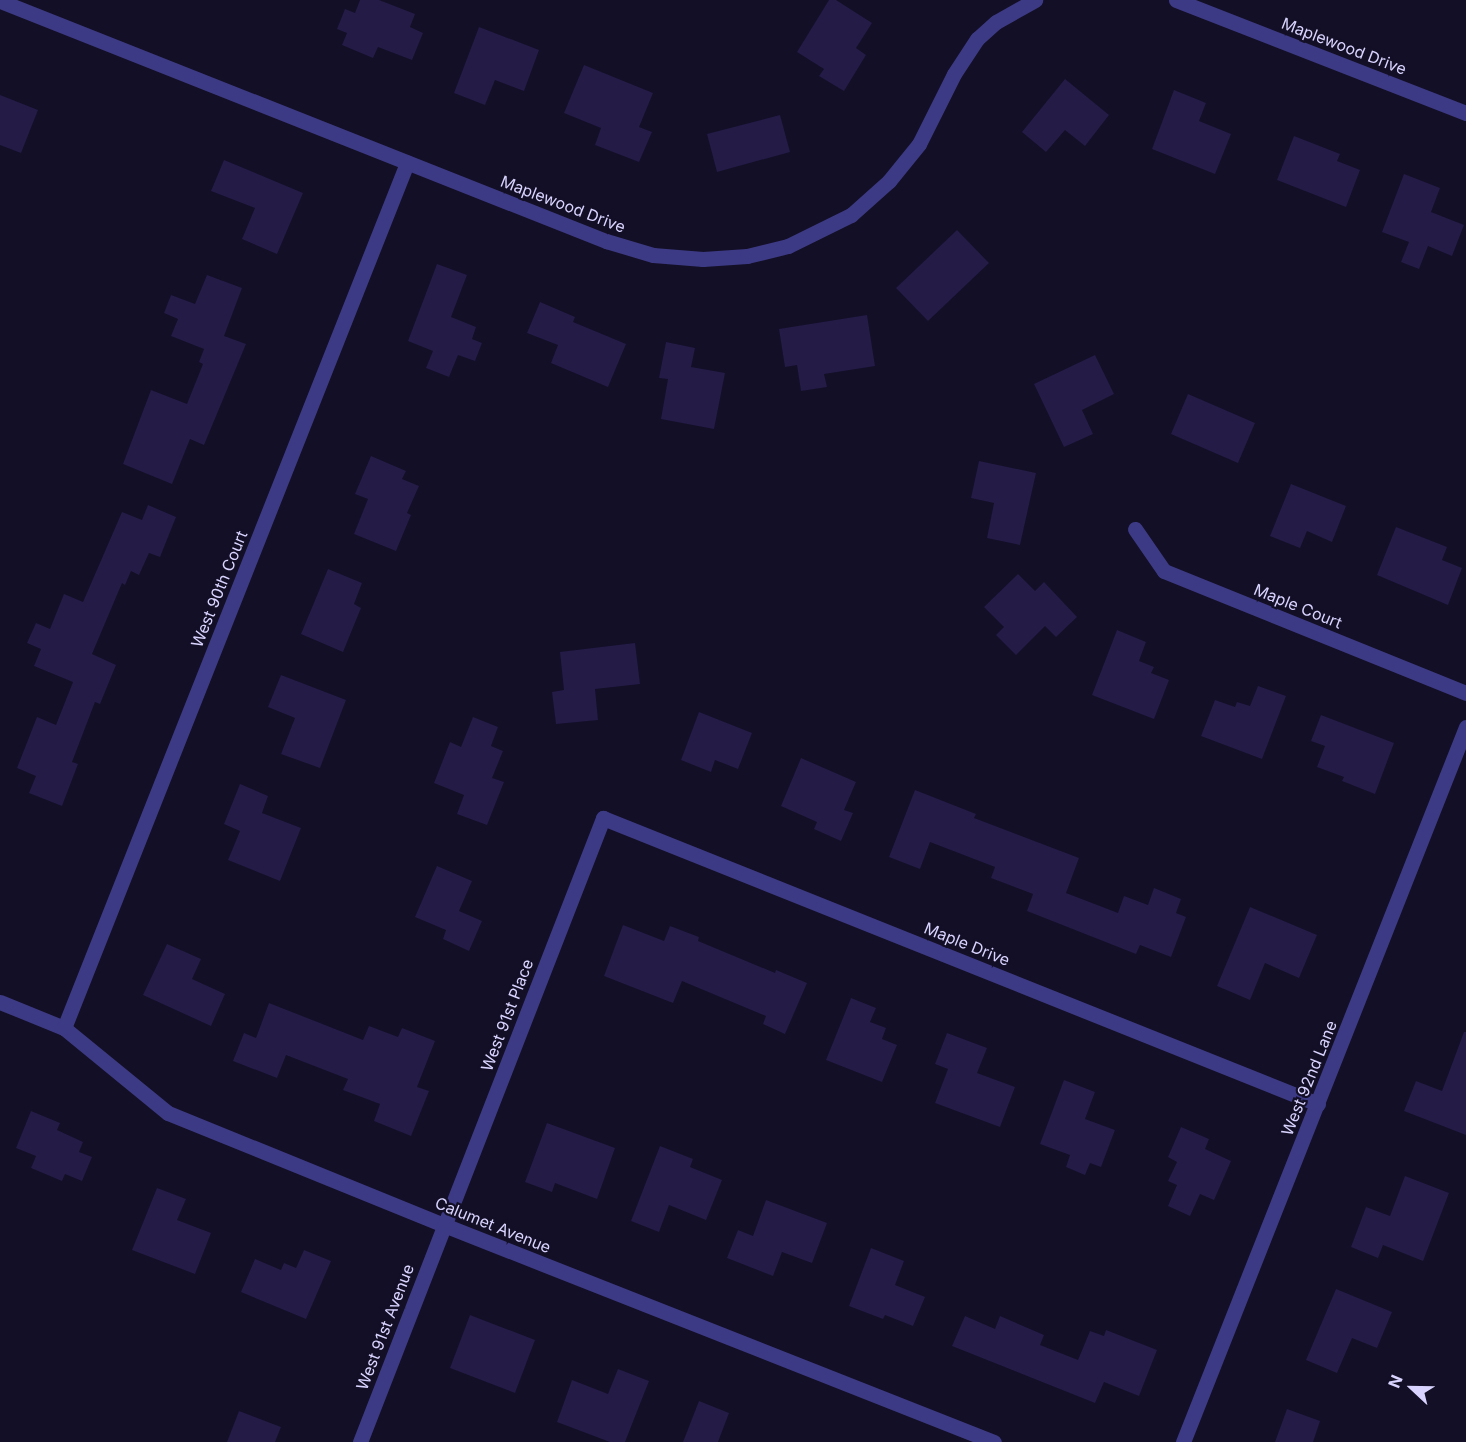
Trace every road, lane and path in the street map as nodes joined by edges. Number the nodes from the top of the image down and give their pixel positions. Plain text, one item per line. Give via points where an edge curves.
1 (1035, 0) edge
2 (1176, 0) edge
3 (0, 1) edge
4 (1466, 113) edge
5 (407, 163) junction
6 (1136, 529) dead end
7 (1466, 693) edge
8 (1466, 727) edge
9 (603, 818) joint
10 (0, 1002) edge
11 (64, 1028) junction
12 (1318, 1104) junction
13 (444, 1226) junction
14 (360, 1442) edge
15 (994, 1442) edge
16 (1183, 1442) edge

1 - 5 street, Maplewood Drive via 996,22 977,39 954,74 919,144 872,198 832,226 767,252 703,259 653,255 606,241
2 - 4 street, Maplewood Drive
3 - 5 street, Maplewood Drive
5 - 11 street, West 90th Court
6 - 7 street, Maple Court via 1164,571
8 - 12 street, West 92nd Lane
9 - 12 street, Maple Drive
9 - 13 street, West 91st Place
10 - 11 street, Calumet Avenue
11 - 13 street, Calumet Avenue via 168,1113
12 - 16 street, West 92nd Lane
13 - 14 street, West 91st Avenue
13 - 15 street, Calumet Avenue

